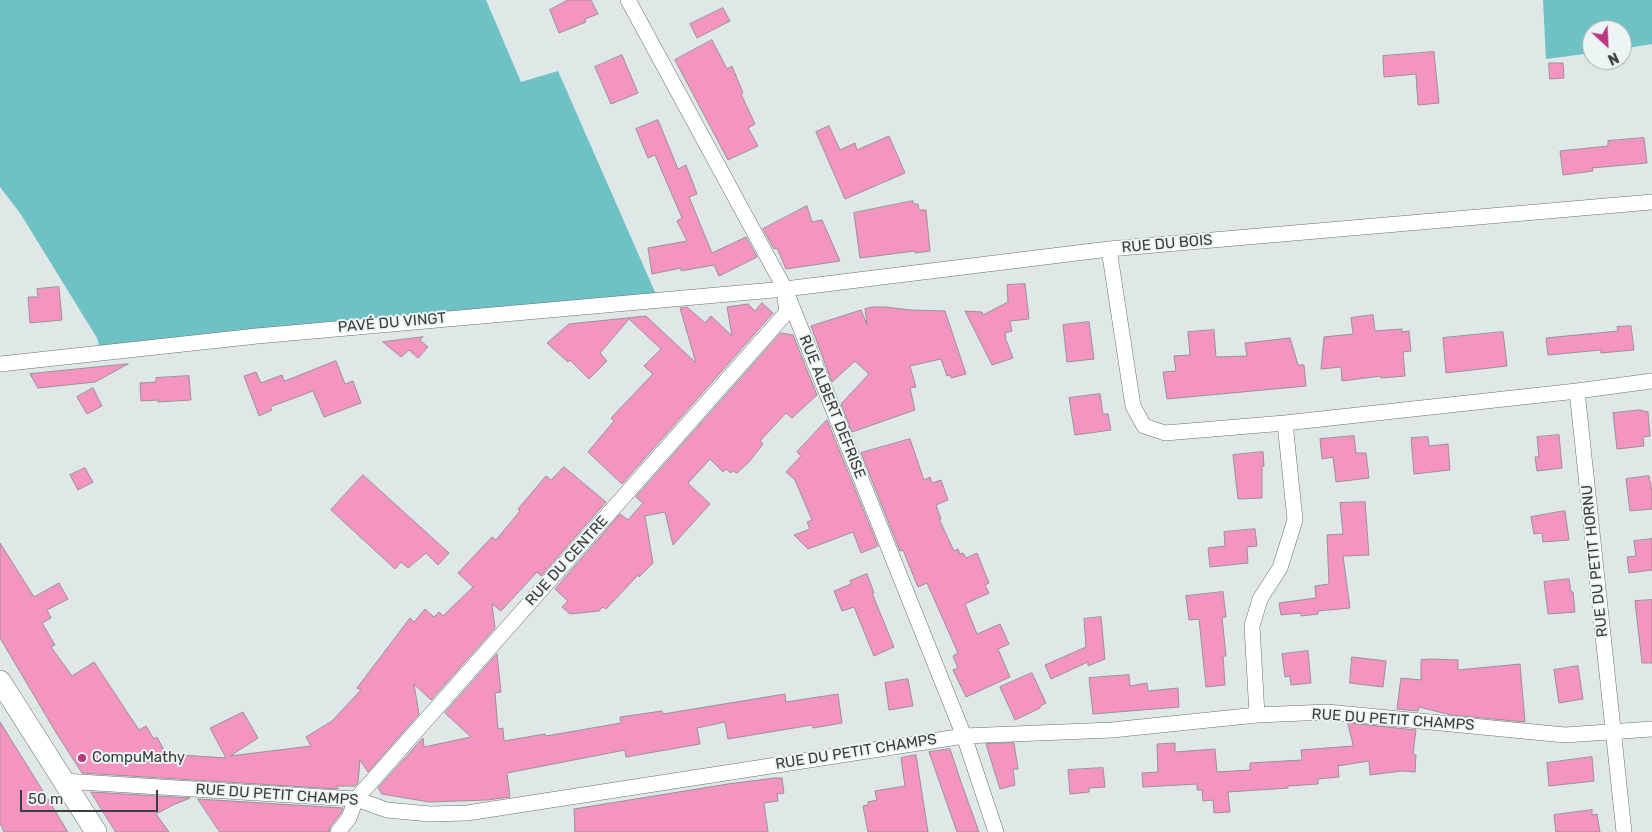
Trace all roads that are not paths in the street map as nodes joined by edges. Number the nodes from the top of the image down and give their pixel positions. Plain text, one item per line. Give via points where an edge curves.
1 (628, 0) edge
2 (1652, 202) edge
3 (1109, 249) junction
4 (784, 289) junction
5 (0, 364) edge
6 (1652, 381) edge
7 (1577, 390) junction
8 (1285, 423) junction
9 (0, 680) edge
10 (1257, 716) junction
11 (1652, 729) edge
12 (1613, 731) junction
13 (964, 736) junction
14 (63, 781) junction
15 (356, 799) junction
16 (96, 832) edge
17 (338, 832) edge
18 (996, 832) edge
19 (1624, 832) edge

1 - 4 street, RUE ALBERT DEFRISE
2 - 3 street, RUE DU BOIS
3 - 4 street, RUE DU BOIS
3 - 8 street via 1133,406 1144,426 1165,433
4 - 5 street, PAVÉ DU VINGT via 257,336
4 - 13 street, RUE ALBERT DEFRISE
4 - 15 street, RUE DU CENTRE via 787,312
6 - 7 street
7 - 8 street
7 - 12 street, RUE DU PETIT HORNU
8 - 10 street via 1295,520 1280,568 1260,599 1252,626
9 - 14 street
10 - 12 street, RUE DU PETIT CHAMPS via 1327,712 1564,735
10 - 13 street, RUE DU PETIT CHAMPS via 1112,730
11 - 12 street, RUE DU PETIT CHAMPS
12 - 19 street, RUE DU PETIT HORNU
13 - 15 street, RUE DU PETIT CHAMPS via 467,813 387,810
13 - 18 street, RUE ALBERT DEFRISE
14 - 15 street, RUE DU PETIT CHAMPS
14 - 16 street
15 - 17 street, RUE DU CENTRE via 349,818

